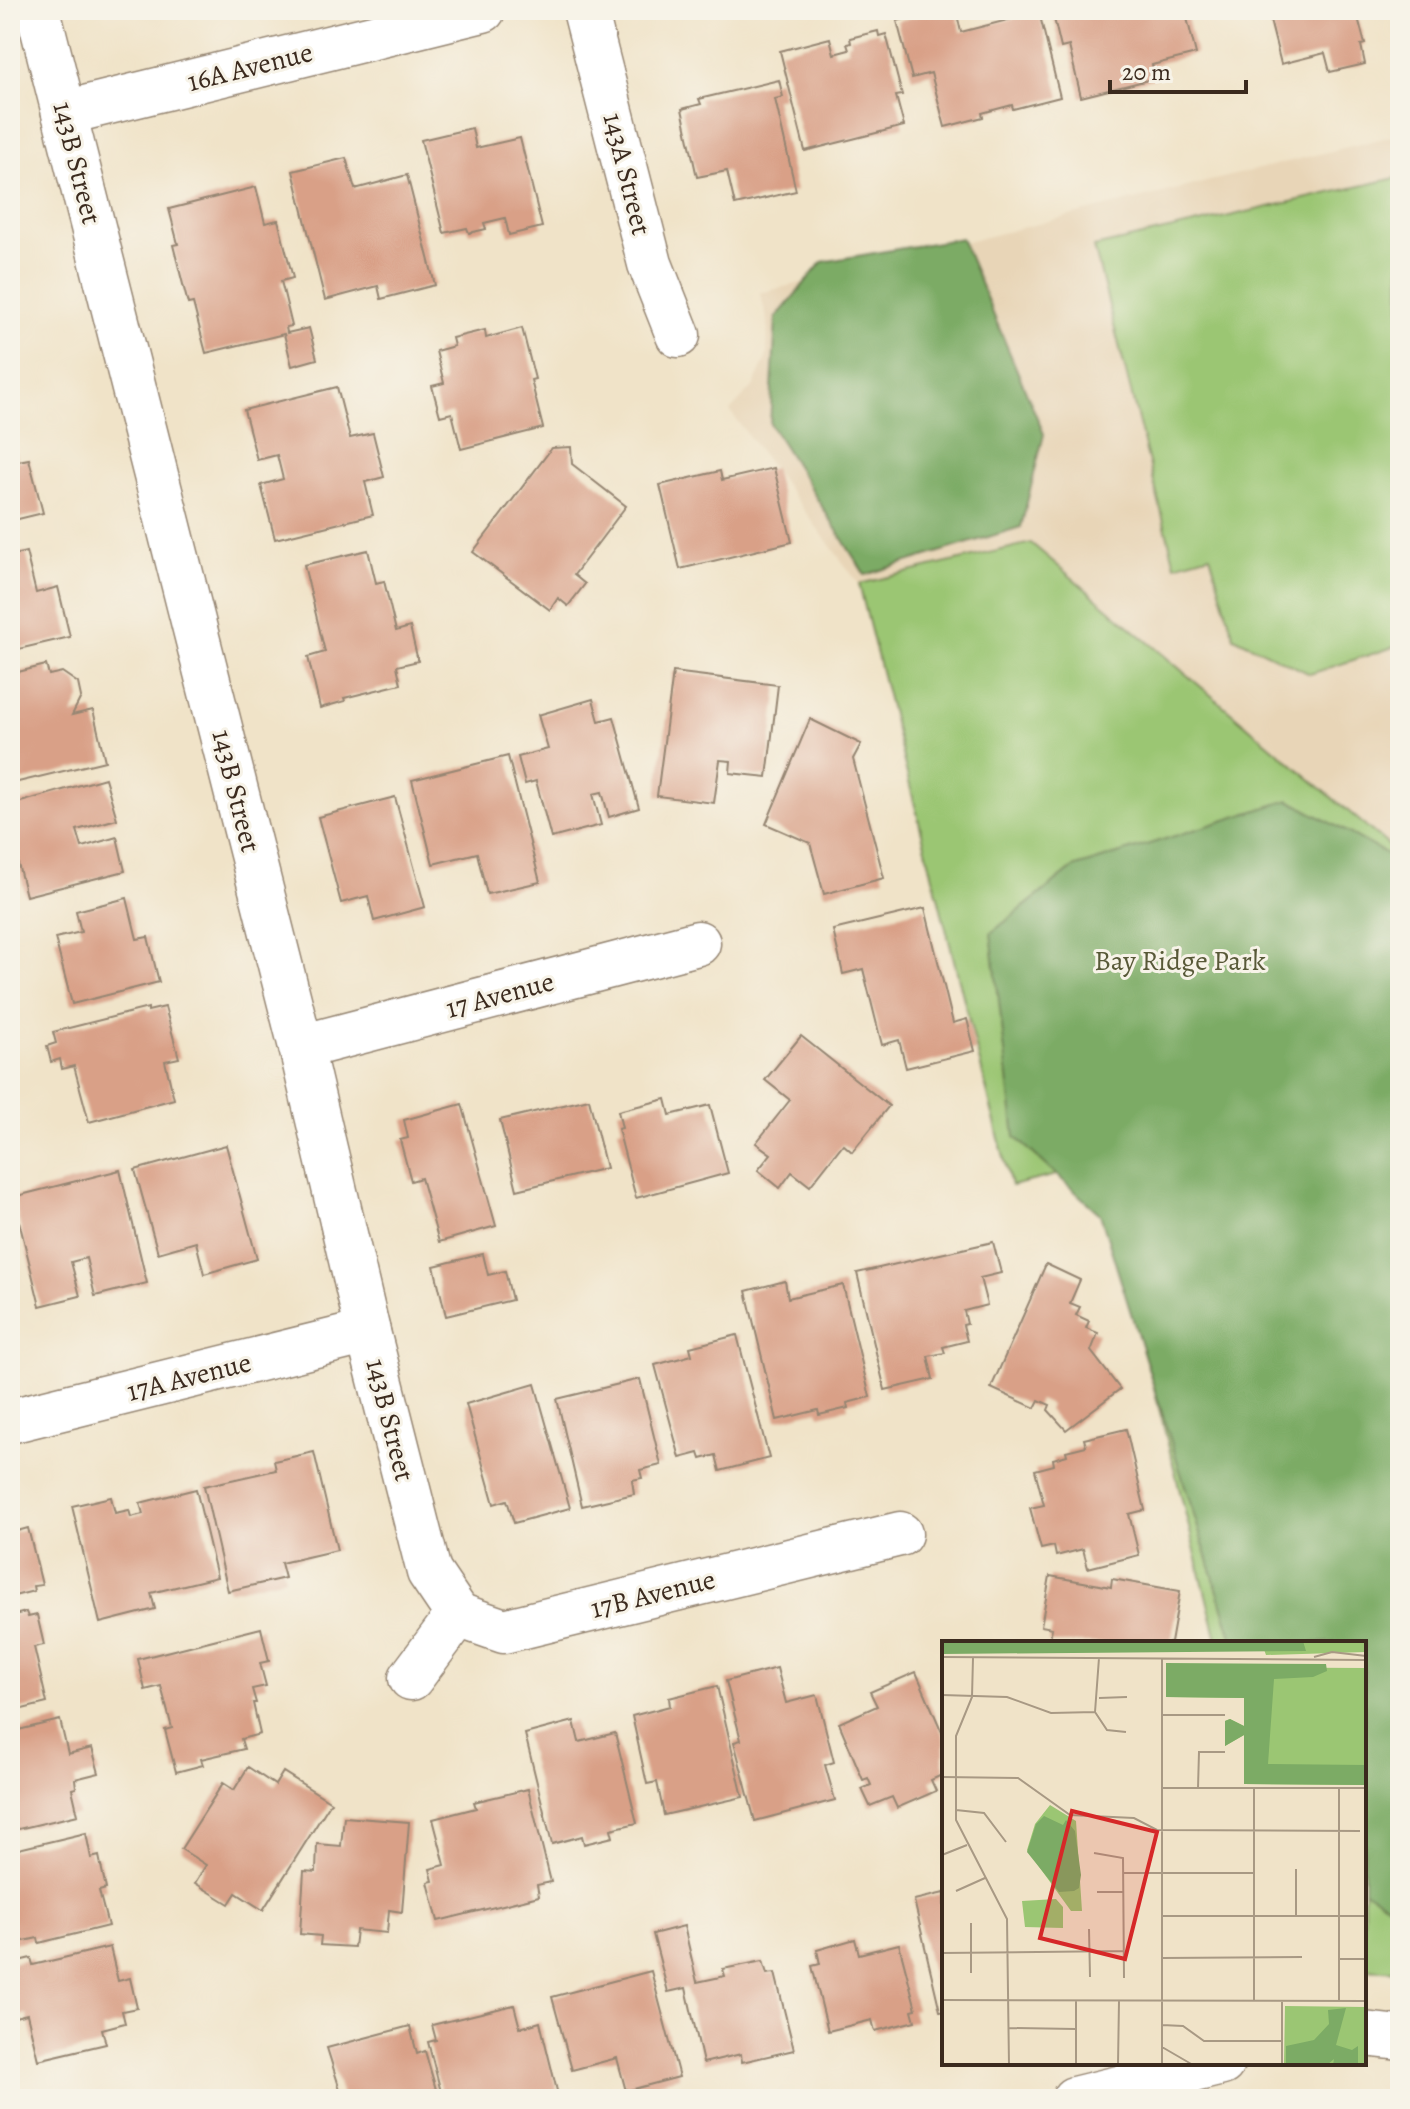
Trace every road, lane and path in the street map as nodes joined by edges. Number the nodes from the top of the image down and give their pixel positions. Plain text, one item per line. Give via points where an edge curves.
1 (38, 10) edge
2 (483, 10) edge
3 (585, 10) edge
4 (64, 113) junction
5 (678, 335) dead end
6 (698, 943) dead end
7 (301, 1047) junction
8 (368, 1332) junction
9 (10, 1421) edge
10 (900, 1534) dead end
11 (458, 1615) junction
12 (411, 1678) dead end
13 (1366, 2034) edge
14 (1400, 2038) edge
15 (1214, 2065) edge
16 (1074, 2099) edge

1 - 4 street, 143B Street
2 - 4 street, 16A Avenue
3 - 5 street, 143A Street via 650,264
4 - 7 street, 143B Street
6 - 7 street, 17 Avenue
7 - 8 street, 143B Street
8 - 9 street, 17A Avenue
8 - 11 street, 143B Street via 429,1572
10 - 11 street, 17B Avenue via 504,1631
11 - 12 street
13 - 14 street
15 - 16 street

